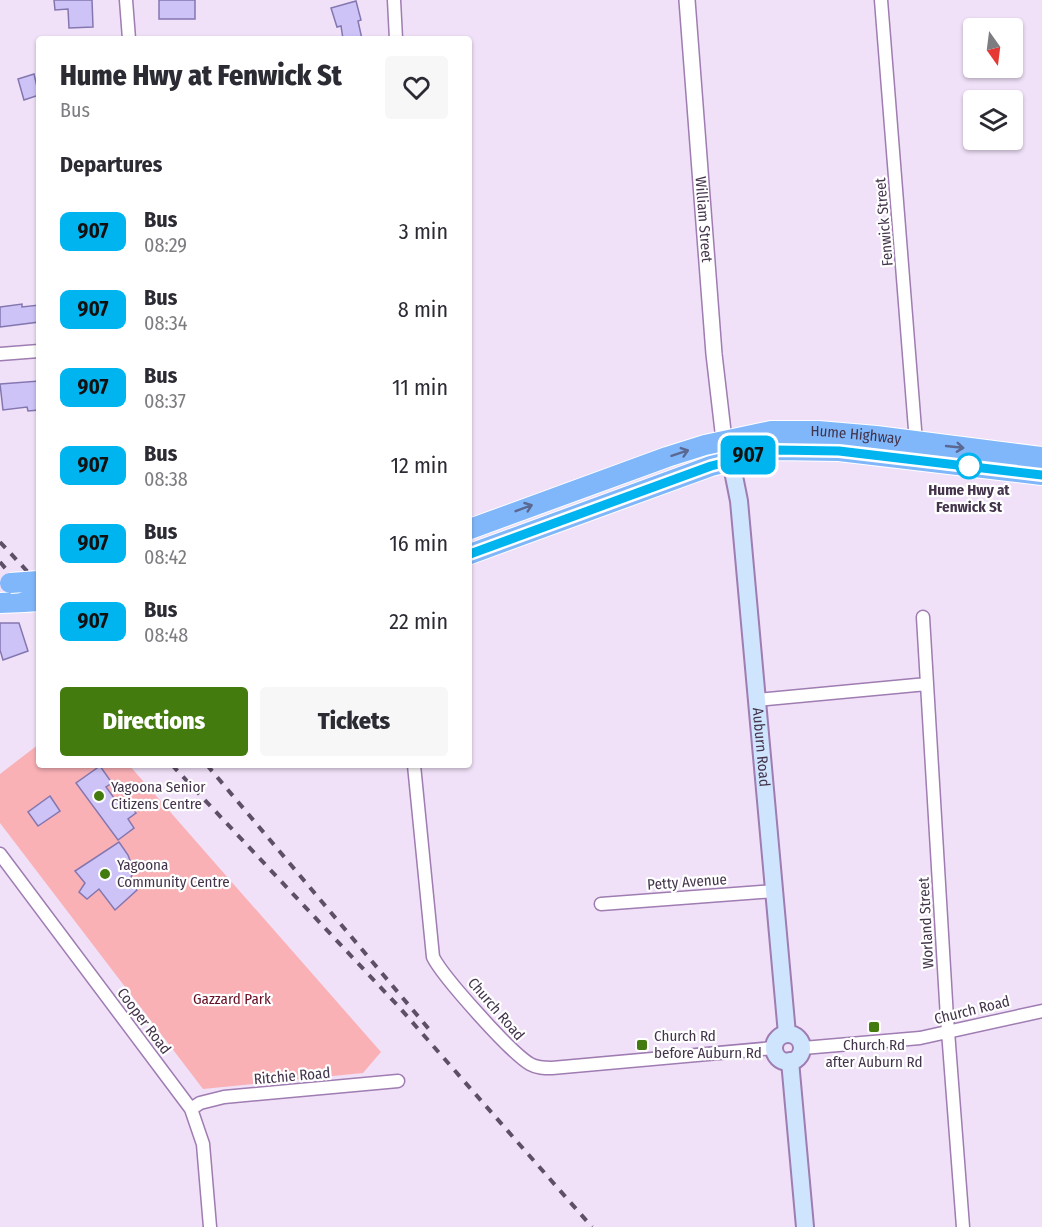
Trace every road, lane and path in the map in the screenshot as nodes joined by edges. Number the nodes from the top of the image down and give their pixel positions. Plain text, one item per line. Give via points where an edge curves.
1 (126, 0) edge
2 (393, 0) edge
3 (687, 0) edge
4 (881, 0) edge
5 (129, 36) edge
6 (396, 36) edge
7 (36, 351) edge
8 (0, 354) edge
9 (724, 440) junction
10 (916, 442) junction
11 (1042, 457) edge
12 (731, 460) junction
13 (1042, 475) edge
14 (472, 528) edge
15 (472, 554) edge
16 (36, 581) edge
17 (5, 583) edge
18 (32, 602) edge
19 (0, 603) edge
20 (923, 617) dead end
21 (927, 684) junction
22 (757, 700) junction
23 (414, 768) edge
24 (0, 854) edge
25 (774, 891) junction
26 (601, 904) dead end
27 (1042, 1011) edge
28 (787, 1034) junction
29 (948, 1034) junction
30 (774, 1048) junction
31 (803, 1048) junction
32 (790, 1061) junction
33 (398, 1081) dead end
34 (191, 1109) junction
35 (210, 1227) edge
36 (805, 1227) edge
37 (963, 1227) edge

1 - 5 street
2 - 6 street
3 - 9 street, William Street
4 - 10 street, Fenwick Street
7 - 8 street
9 - 10 highway, Hume Highway via 789,430
9 - 12 highway
14 -> 9 highway, Hume Highway
10 -> 11 highway, Hume Highway
12 - 13 highway, Hume Highway via 775,450 802,449
12 - 15 highway, Hume Highway
12 - 22 main road, Auburn Road via 739,501
16 - 17 highway, bridge
18 - 19 highway
20 - 21 street, Worland Street
21 - 22 street
21 - 29 street, Worland Street
22 - 25 main road, Auburn Road
23 - 30 street, Church Road via 433,957 520,1057 532,1066 552,1068
24 - 34 street, Cooper Road
25 - 26 street, Petty Avenue
25 - 28 main road, Auburn Road
27 - 29 street, Church Road
28 - 30 main road via 778,1038
28 - 31 main road via 796,1036
29 - 31 street, Church Road
29 - 37 street, Worland Street
30 - 32 main road via 777,1056
31 - 32 main road via 798,1058
32 - 36 main road
33 - 34 street, Ritchie Road via 217,1098
34 - 35 street, Cooper Road via 203,1144

